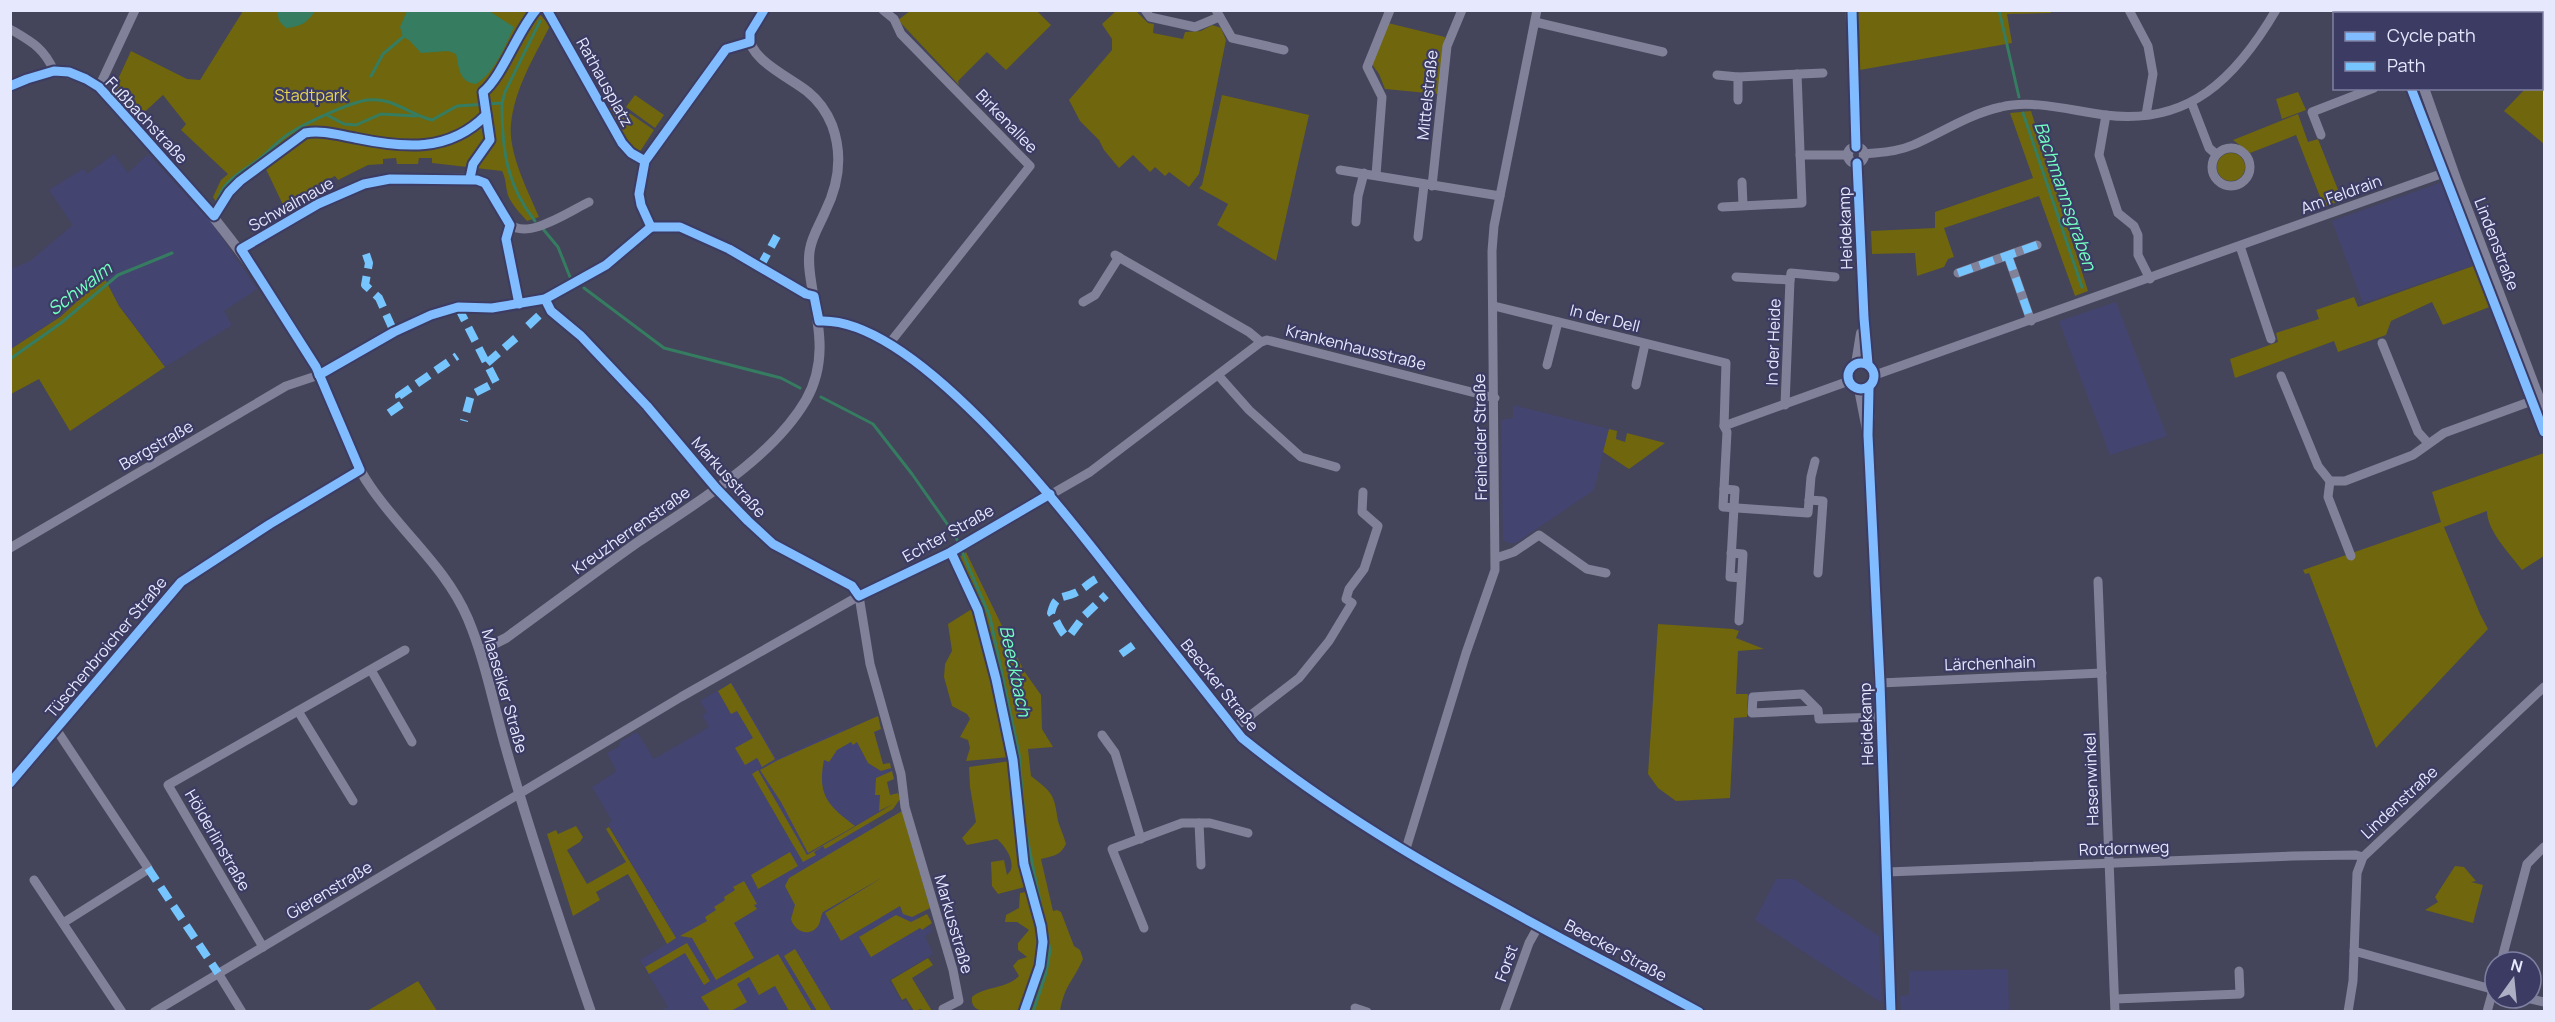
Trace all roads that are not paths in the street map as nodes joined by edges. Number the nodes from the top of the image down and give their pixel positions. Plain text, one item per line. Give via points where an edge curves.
1 (135, 10) edge
2 (764, 10) edge
3 (883, 10) edge
4 (1145, 10) edge
5 (1390, 10) edge
6 (1462, 10) edge
7 (1538, 10) edge
8 (1852, 10) edge
9 (2129, 10) edge
10 (2276, 10) edge
11 (550, 14) edge
12 (1217, 14) edge
13 (1535, 21) junction
14 (10, 29) edge
15 (750, 42) junction
16 (1284, 50) dead end
17 (1663, 52) dead end
18 (54, 71) junction
19 (1822, 74) dead end
20 (1717, 75) dead end
21 (1797, 75) junction
22 (1738, 77) junction
23 (10, 87) edge
24 (99, 87) junction
25 (2369, 90) edge
26 (2425, 90) edge
27 (1738, 100) dead end
28 (2192, 104) junction
29 (2106, 115) junction
30 (2146, 115) junction
31 (2321, 135) dead end
32 (2216, 154) junction
33 (1800, 155) junction
34 (1856, 155) junction
35 (645, 161) junction
36 (1340, 170) dead end
37 (2452, 170) junction
38 (1364, 173) junction
39 (1376, 175) junction
40 (640, 181) dead end
41 (1742, 182) dead end
42 (1428, 185) junction
43 (1500, 196) junction
44 (589, 202) dead end
45 (1743, 205) junction
46 (1722, 207) dead end
47 (1356, 222) dead end
48 (1418, 237) dead end
49 (2037, 245) dead end
50 (2240, 246) junction
51 (241, 249) junction
52 (2008, 256) junction
53 (1958, 273) dead end
54 (1736, 277) dead end
55 (1835, 277) dead end
56 (2150, 279) junction
57 (1790, 280) junction
58 (1083, 302) dead end
59 (1494, 306) junction
60 (1863, 318) junction
61 (819, 321) junction
62 (2031, 321) junction
63 (1558, 322) junction
64 (2271, 339) dead end
65 (1261, 342) junction
66 (2382, 343) dead end
67 (889, 344) junction
68 (1645, 344) junction
69 (597, 352) dead end
70 (1856, 364) junction
71 (1868, 364) junction
72 (1547, 365) dead end
73 (319, 375) junction
74 (1218, 375) junction
75 (1875, 375) junction
76 (2281, 376) dead end
77 (1849, 381) junction
78 (1636, 385) dead end
79 (1864, 388) junction
80 (1495, 398) junction
81 (2540, 398) junction
82 (1785, 405) junction
83 (2544, 411) edge
84 (1724, 426) junction
85 (2428, 443) junction
86 (1815, 461) dead end
87 (1336, 467) dead end
88 (360, 471) junction
89 (2330, 481) junction
90 (716, 488) junction
91 (1363, 492) dead end
92 (1050, 494) junction
93 (1809, 500) junction
94 (1734, 508) junction
95 (1808, 513) junction
96 (1822, 514) junction
97 (10, 548) edge
98 (2351, 556) dead end
99 (1496, 558) junction
100 (1606, 573) dead end
101 (1818, 573) dead end
102 (2098, 581) dead end
103 (859, 596) junction
104 (1739, 621) dead end
105 (405, 650) dead end
106 (480, 651) junction
107 (371, 670) junction
108 (2102, 673) junction
109 (1880, 682) junction
110 (2544, 687) edge
111 (1818, 710) junction
112 (298, 711) junction
113 (1880, 717) junction
114 (1234, 728) junction
115 (56, 729) junction
116 (1102, 735) dead end
117 (412, 742) dead end
118 (10, 783) edge
119 (520, 795) junction
120 (353, 801) dead end
121 (1199, 823) junction
122 (1248, 832) dead end
123 (1141, 839) junction
124 (2544, 847) edge
125 (1405, 852) junction
126 (2363, 857) junction
127 (2109, 864) junction
128 (1201, 865) dead end
129 (1887, 872) junction
130 (34, 880) dead end
131 (63, 923) junction
132 (1539, 925) junction
133 (1144, 928) dead end
134 (263, 947) junction
135 (2504, 950) edge
136 (2354, 951) junction
137 (2239, 971) dead end
138 (218, 973) junction
139 (2483, 984) edge
140 (2115, 999) junction
141 (1355, 1008) dead end
142 (943, 1010) dead end
143 (122, 1011) edge
144 (154, 1011) edge
145 (242, 1011) edge
146 (591, 1011) edge
147 (1367, 1011) edge
148 (1504, 1011) edge
149 (1699, 1011) edge
150 (1891, 1011) edge
151 (2115, 1011) edge
152 (2348, 1011) edge

1 - 24 street
2 - 15 street via 750,33
3 - 67 street, Birkenallee via 1030,166
4 - 12 street via 1150,17 1195,27
5 - 39 street via 1368,67 1382,96
6 - 42 street, Mittelstraße via 1447,46
7 - 13 street, Freiheider Straße
8 - 34 street, Heidekamp
9 - 30 street via 2148,46 2153,74
10 - 28 street via 2224,78
11 - 35 street, Rathausplatz via 622,143
12 - 16 street via 1232,38
13 - 17 street
13 - 43 street, Freiheider Straße
14 - 18 street via 40,48
15 - 35 street via 726,49
15 - 61 street, Kreuzherrenstraße via 764,61 810,93 821,106 832,124 839,151 839,176 810,250 809,272
18 - 23 street, Fußbachstraße
18 - 24 street, Fußbachstraße via 80,75
19 - 21 street
20 - 22 street
21 - 22 street
21 - 33 street
22 - 27 street
24 - 51 street, Fußbachstraße
25 - 31 street via 2312,112
26 - 37 street, Lindenstraße
28 - 30 street
28 - 32 street via 2208,148
29 - 30 street
29 - 34 street via 2034,105 2003,106 1956,122 1894,152
29 - 56 street via 2099,154 2118,213 2134,226 2138,235 2138,255
32 - 32 street via 2229,148 2243,152 2250,165 2245,180 2230,186 2216,179 2212,170
33 - 34 street
33 - 45 street via 1802,203
34 - 60 street, Heidekamp
35 - 40 street
36 - 38 street
37 - 50 street, Am Feldrain
37 - 81 street, Lindenstraße
38 - 39 street
38 - 47 street
39 - 42 street
41 - 45 street
42 - 43 street
42 - 48 street, Mittelstraße
43 - 59 street, Freiheider Straße via 1492,251
44 - 51 street, Schwalmaue via 523,231 510,225 485,183 470,178 390,179 364,184 318,204
45 - 46 street
49 - 52 street
50 - 56 street, Am Feldrain
50 - 64 street
51 - 73 street, Fußbachstraße
52 - 53 street
52 - 62 street
54 - 57 street, In der Heide
55 - 57 street, In der Heide via 1791,273
56 - 62 street, Am Feldrain
57 - 82 street, In der Heide
58 - 65 street via 1095,296 1117,256
59 - 63 street, In der Dell
59 - 80 street, Freiheider Straße
60 - 70 street, Heidekamp
60 - 71 street, Heidekamp
61 - 67 street, Beecker Straße via 852,325
61 - 90 street, Kreuzherrenstraße via 819,366 806,400 762,451
62 - 75 street, Am Feldrain
63 - 68 street, In der Dell
63 - 72 street, In der Dell
65 - 74 street, Krankenhausstraße
65 - 80 street, Krankenhausstraße via 1268,340
66 - 85 street via 2418,432
67 - 92 street, Beecker Straße via 917,363 988,427
68 - 78 street, In der Dell
68 - 84 street, In der Dell via 1726,363
69 - 90 street, Markusstraße
70 - 71 street
70 - 77 street, Heidekamp via 1848,372
71 - 75 street, Heidekamp
73 - 88 street, Maaseiker Straße
73 - 97 street, Bergstraße via 286,386
74 - 87 street via 1249,410 1301,457
74 - 92 street, Krankenhausstraße via 1090,472
75 - 79 street via 1874,382
76 - 89 street via 2318,466
77 - 79 street
77 - 82 street, In der Heide
79 - 109 street, Heidekamp
80 - 99 street, Freiheider Straße
81 - 83 street, Lindenstraße
81 - 85 street via 2444,433
82 - 84 street, In der Heide
84 - 94 street via 1727,432 1723,507
85 - 89 street via 2413,455 2345,481
86 - 93 street
88 - 106 street, Maaseiker Straße via 370,488 431,558 467,616
88 - 115 street, Tüschenbroicher Straße via 180,582
89 - 98 street via 2328,497
90 - 103 street, Markusstraße via 773,544 852,586
90 - 106 street, Kreuzherrenstraße via 506,638
91 - 114 street via 1362,512 1378,526 1364,569 1349,589 1346,599 1352,603 1329,641 1299,678
92 - 103 street, Echter Straße via 956,549
92 - 114 street, Beecker Straße
93 - 95 street
93 - 96 street via 1823,501
94 - 95 street
94 - 104 street via 1730,577 1742,578
95 - 96 street
96 - 101 street
99 - 100 street via 1514,552 1539,535 1587,569
99 - 125 street, Freiheider Straße via 1491,587 1466,653
102 - 108 street, Hasenwinkel
103 - 119 street, Echter Straße via 570,762
103 - 142 street, Markusstraße via 870,664 901,774 905,807 953,970 959,1000
105 - 107 street, Hölderlinstraße
106 - 119 street, Maaseiker Straße
107 - 112 street, Hölderlinstraße
107 - 117 street
108 - 109 street, Lärchenhain
108 - 127 street, Hasenwinkel
109 - 113 street, Heidekamp
110 - 126 street, Lindenstraße
111 - 111 street, Heidekamp via 1802,694 1753,697 1752,713
111 - 113 street, Heidekamp via 1819,719
112 - 120 street
112 - 134 street, Hölderlinstraße via 168,785
113 - 129 street, Heidekamp
114 - 125 street, Beecker Straße via 1272,762
115 - 118 street, Tüschenbroicher Straße
115 - 131 street, Tüschenbroicher Straße via 148,869
116 - 123 street via 1115,753
119 - 134 street, Gierenstraße
119 - 146 street, Maaseiker Straße
121 - 122 street
121 - 123 street via 1182,823
121 - 128 street
123 - 133 street via 1112,849
124 - 135 street via 2527,864
125 - 132 street, Beecker Straße
126 - 127 street, Rotdornweg
126 - 136 street, Lindenstraße via 2357,873
127 - 129 street, Rotdornweg
127 - 140 street, Hasenwinkel
129 - 150 street, Heidekamp
130 - 131 street
131 - 143 street
132 - 148 street, Forst
132 - 149 street, Beecker Straße
134 - 138 street, Gierenstraße
136 - 139 street
136 - 152 street, Lindenstraße
137 - 140 street via 2240,994
138 - 144 street, Gierenstraße
138 - 145 street
140 - 151 street, Hasenwinkel
141 - 147 street

